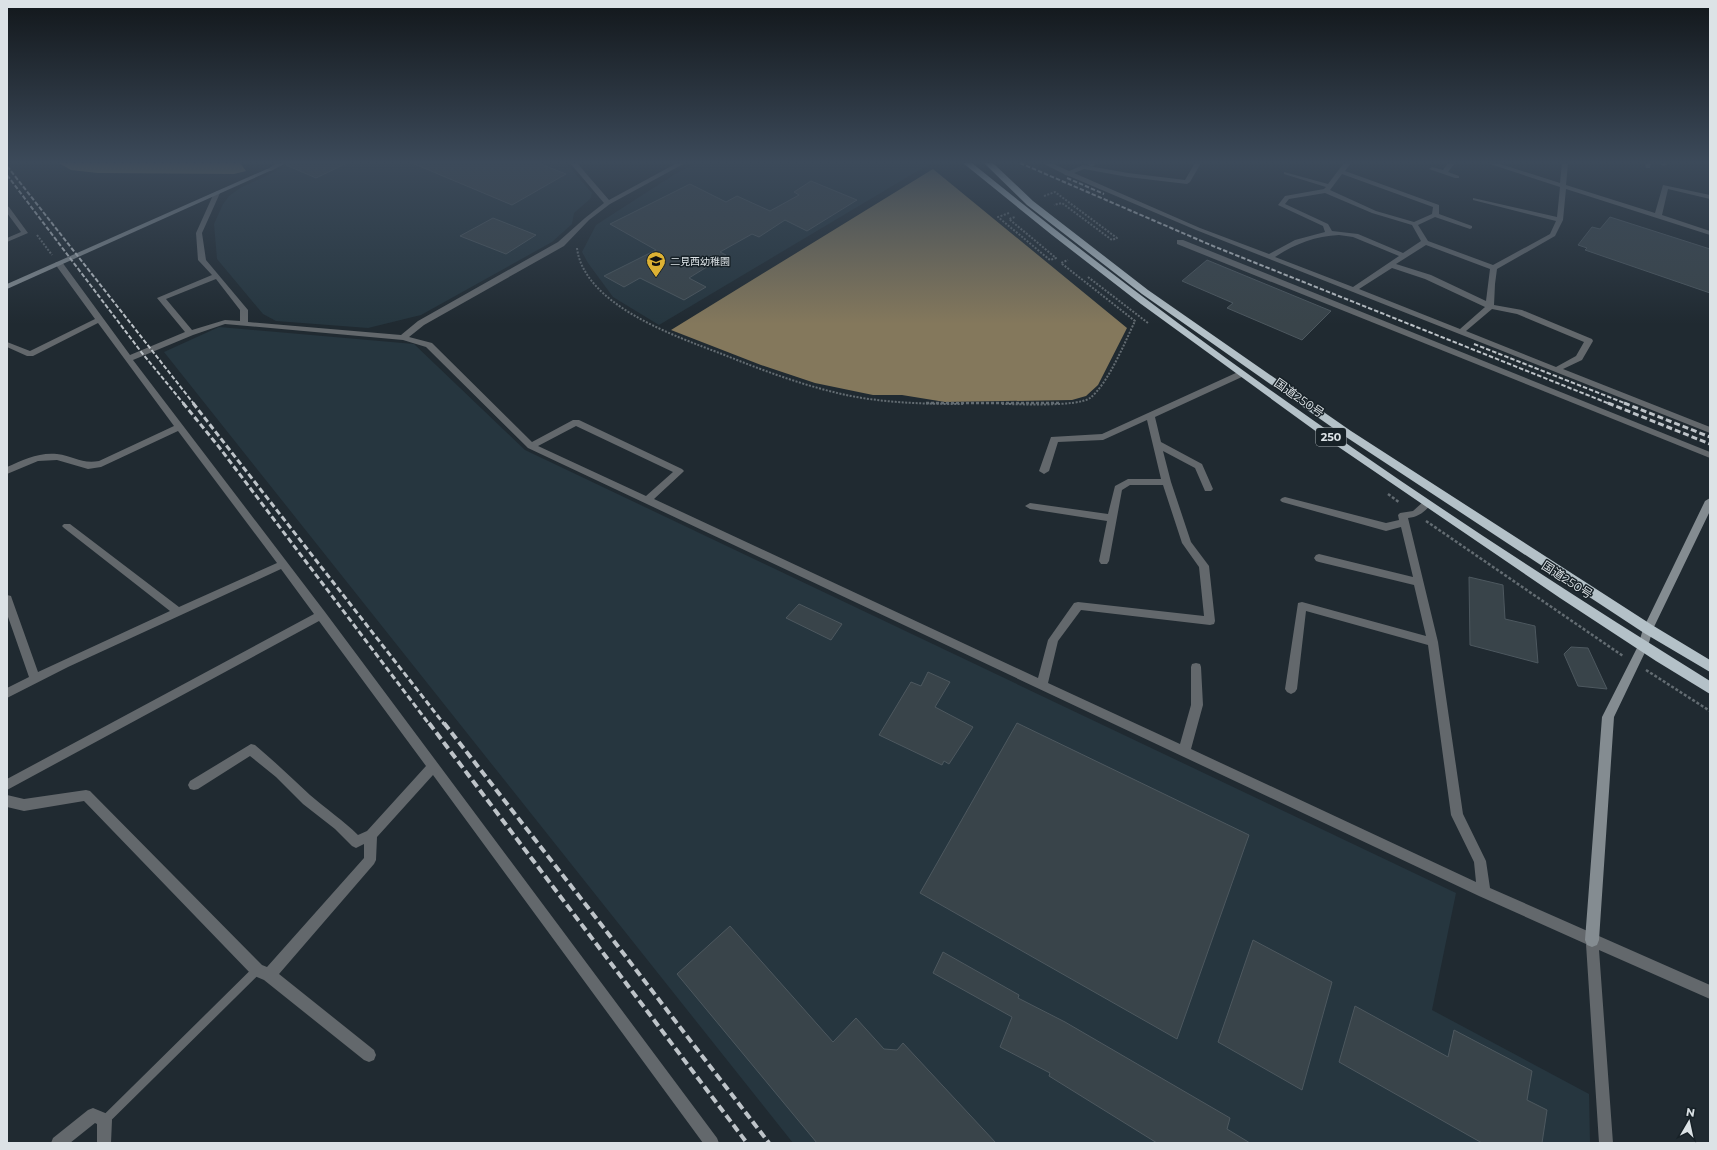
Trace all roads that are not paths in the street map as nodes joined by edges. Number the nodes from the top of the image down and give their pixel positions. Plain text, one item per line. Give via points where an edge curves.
1 (13, 217) edge
2 (164, 217) edge
3 (206, 217) edge
4 (589, 217) edge
5 (1033, 217) edge
6 (1048, 217) edge
7 (1157, 217) edge
8 (1307, 217) edge
9 (1390, 217) edge
10 (1431, 217) edge
11 (1440, 217) edge
12 (1547, 217) edge
13 (1560, 217) edge
14 (1660, 217) edge
15 (1560, 220) junction
16 (1414, 224) junction
17 (1470, 227) dead end
18 (1192, 233) junction
19 (1329, 233) junction
20 (1710, 233) edge
21 (7, 240) edge
22 (1425, 242) junction
23 (1404, 256) junction
24 (1269, 257) junction
25 (59, 264) junction
26 (1391, 265) junction
27 (1494, 268) junction
28 (217, 276) junction
29 (7, 287) edge
30 (1353, 290) junction
31 (1490, 306) junction
32 (99, 320) junction
33 (244, 323) junction
34 (1461, 332) junction
35 (190, 333) junction
36 (403, 338) junction
37 (7, 344) edge
38 (128, 359) junction
39 (1556, 370) junction
40 (1241, 374) junction
41 (1150, 416) junction
42 (179, 427) junction
43 (1710, 430) edge
44 (1157, 444) junction
45 (530, 446) junction
46 (1710, 455) edge
47 (7, 471) edge
48 (1044, 471) dead end
49 (1166, 482) junction
50 (1208, 489) dead end
51 (647, 500) junction
52 (1285, 500) dead end
53 (1710, 501) edge
54 (1426, 504) junction
55 (1030, 506) dead end
56 (1112, 518) junction
57 (1405, 522) junction
58 (67, 526) dead end
59 (1319, 558) dead end
60 (1104, 561) dead end
61 (283, 564) junction
62 (1419, 582) junction
63 (7, 599) edge
64 (178, 612) junction
65 (321, 616) junction
66 (1648, 629) junction
67 (1433, 642) junction
68 (1643, 646) junction
69 (1196, 667) dead end
70 (1710, 667) edge
71 (34, 678) junction
72 (1042, 685) junction
73 (1710, 688) edge
74 (1292, 689) dead end
75 (7, 693) edge
76 (1184, 752) junction
77 (433, 767) junction
78 (7, 785) edge
79 (194, 785) dead end
80 (7, 801) edge
81 (371, 835) junction
82 (1484, 892) junction
83 (1592, 940) junction
84 (263, 972) junction
85 (1710, 992) edge
86 (369, 1055) dead end
87 (105, 1120) junction
88 (58, 1143) edge
89 (104, 1143) edge
90 (712, 1143) edge
91 (1606, 1143) edge

1 - 21 street via 25,233
2 - 25 street
3 - 28 street via 199,233 202,260
4 - 36 street via 561,244 421,324
5 - 40 highway, 国道250号 / 250 via 1129,292
6 - 66 highway, 国道250号 / 250 via 1152,297 1347,433
7 - 18 street
8 - 19 street via 1326,225
9 - 16 street
10 - 16 street
11 - 17 street
12 - 15 street
13 - 15 street
14 - 20 street
15 - 27 street via 1553,234
16 - 22 street
18 - 24 street
18 - 46 street via 1180,242
19 - 23 street via 1351,234
19 - 24 street via 1289,244
22 - 23 street
22 - 27 street
23 - 26 street
24 - 30 street
25 - 29 street
25 - 32 street
26 - 30 street
26 - 31 street via 1428,277
27 - 31 street
28 - 33 street via 244,310
28 - 35 street via 161,298
30 - 34 street
31 - 34 street
31 - 39 street via 1519,312 1589,342 1579,358
32 - 37 street via 30,354
32 - 38 street
33 - 35 street via 225,322
33 - 36 street
34 - 39 street
35 - 38 street
36 - 45 street via 430,345
38 - 42 street
39 - 43 street
40 - 41 street
40 - 54 highway, 国道250号 / 250
41 - 44 street
41 - 48 street via 1103,437 1054,438
42 - 47 street via 101,464 88,466 57,457 37,458
42 - 61 street
44 - 49 street
44 - 50 street via 1199,466
45 - 51 street
45 - 51 street via 576,422 679,471
49 - 56 street via 1128,482 1118,488
49 - 72 street via 1187,543 1204,566 1210,621 1078,606 1053,640
51 - 72 street
52 - 57 street via 1386,527
53 - 66 street
54 - 57 street via 1415,514 1403,514
54 - 68 highway, 国道250号 / 250
55 - 56 street
56 - 60 street
57 - 62 street
58 - 64 street
59 - 62 street
61 - 64 street
61 - 65 street
62 - 67 street
63 - 71 street
64 - 71 street
65 - 77 street
65 - 78 street
66 - 68 street
66 - 70 highway, 国道250号 / 250
67 - 74 street via 1303,601
67 - 82 street via 1457,814 1480,861
68 - 73 highway, 国道250号 / 250
68 - 83 street via 1608,717
69 - 76 street via 1197,705
71 - 75 street
72 - 76 street
76 - 82 street
77 - 81 street
77 - 90 street
79 - 81 street via 251,748 356,842
80 - 84 street via 24,805 86,795
81 - 84 street via 370,860
82 - 83 street
83 - 85 street
83 - 91 street
84 - 86 street
84 - 87 lane
87 - 88 street via 93,1115
87 - 89 street

